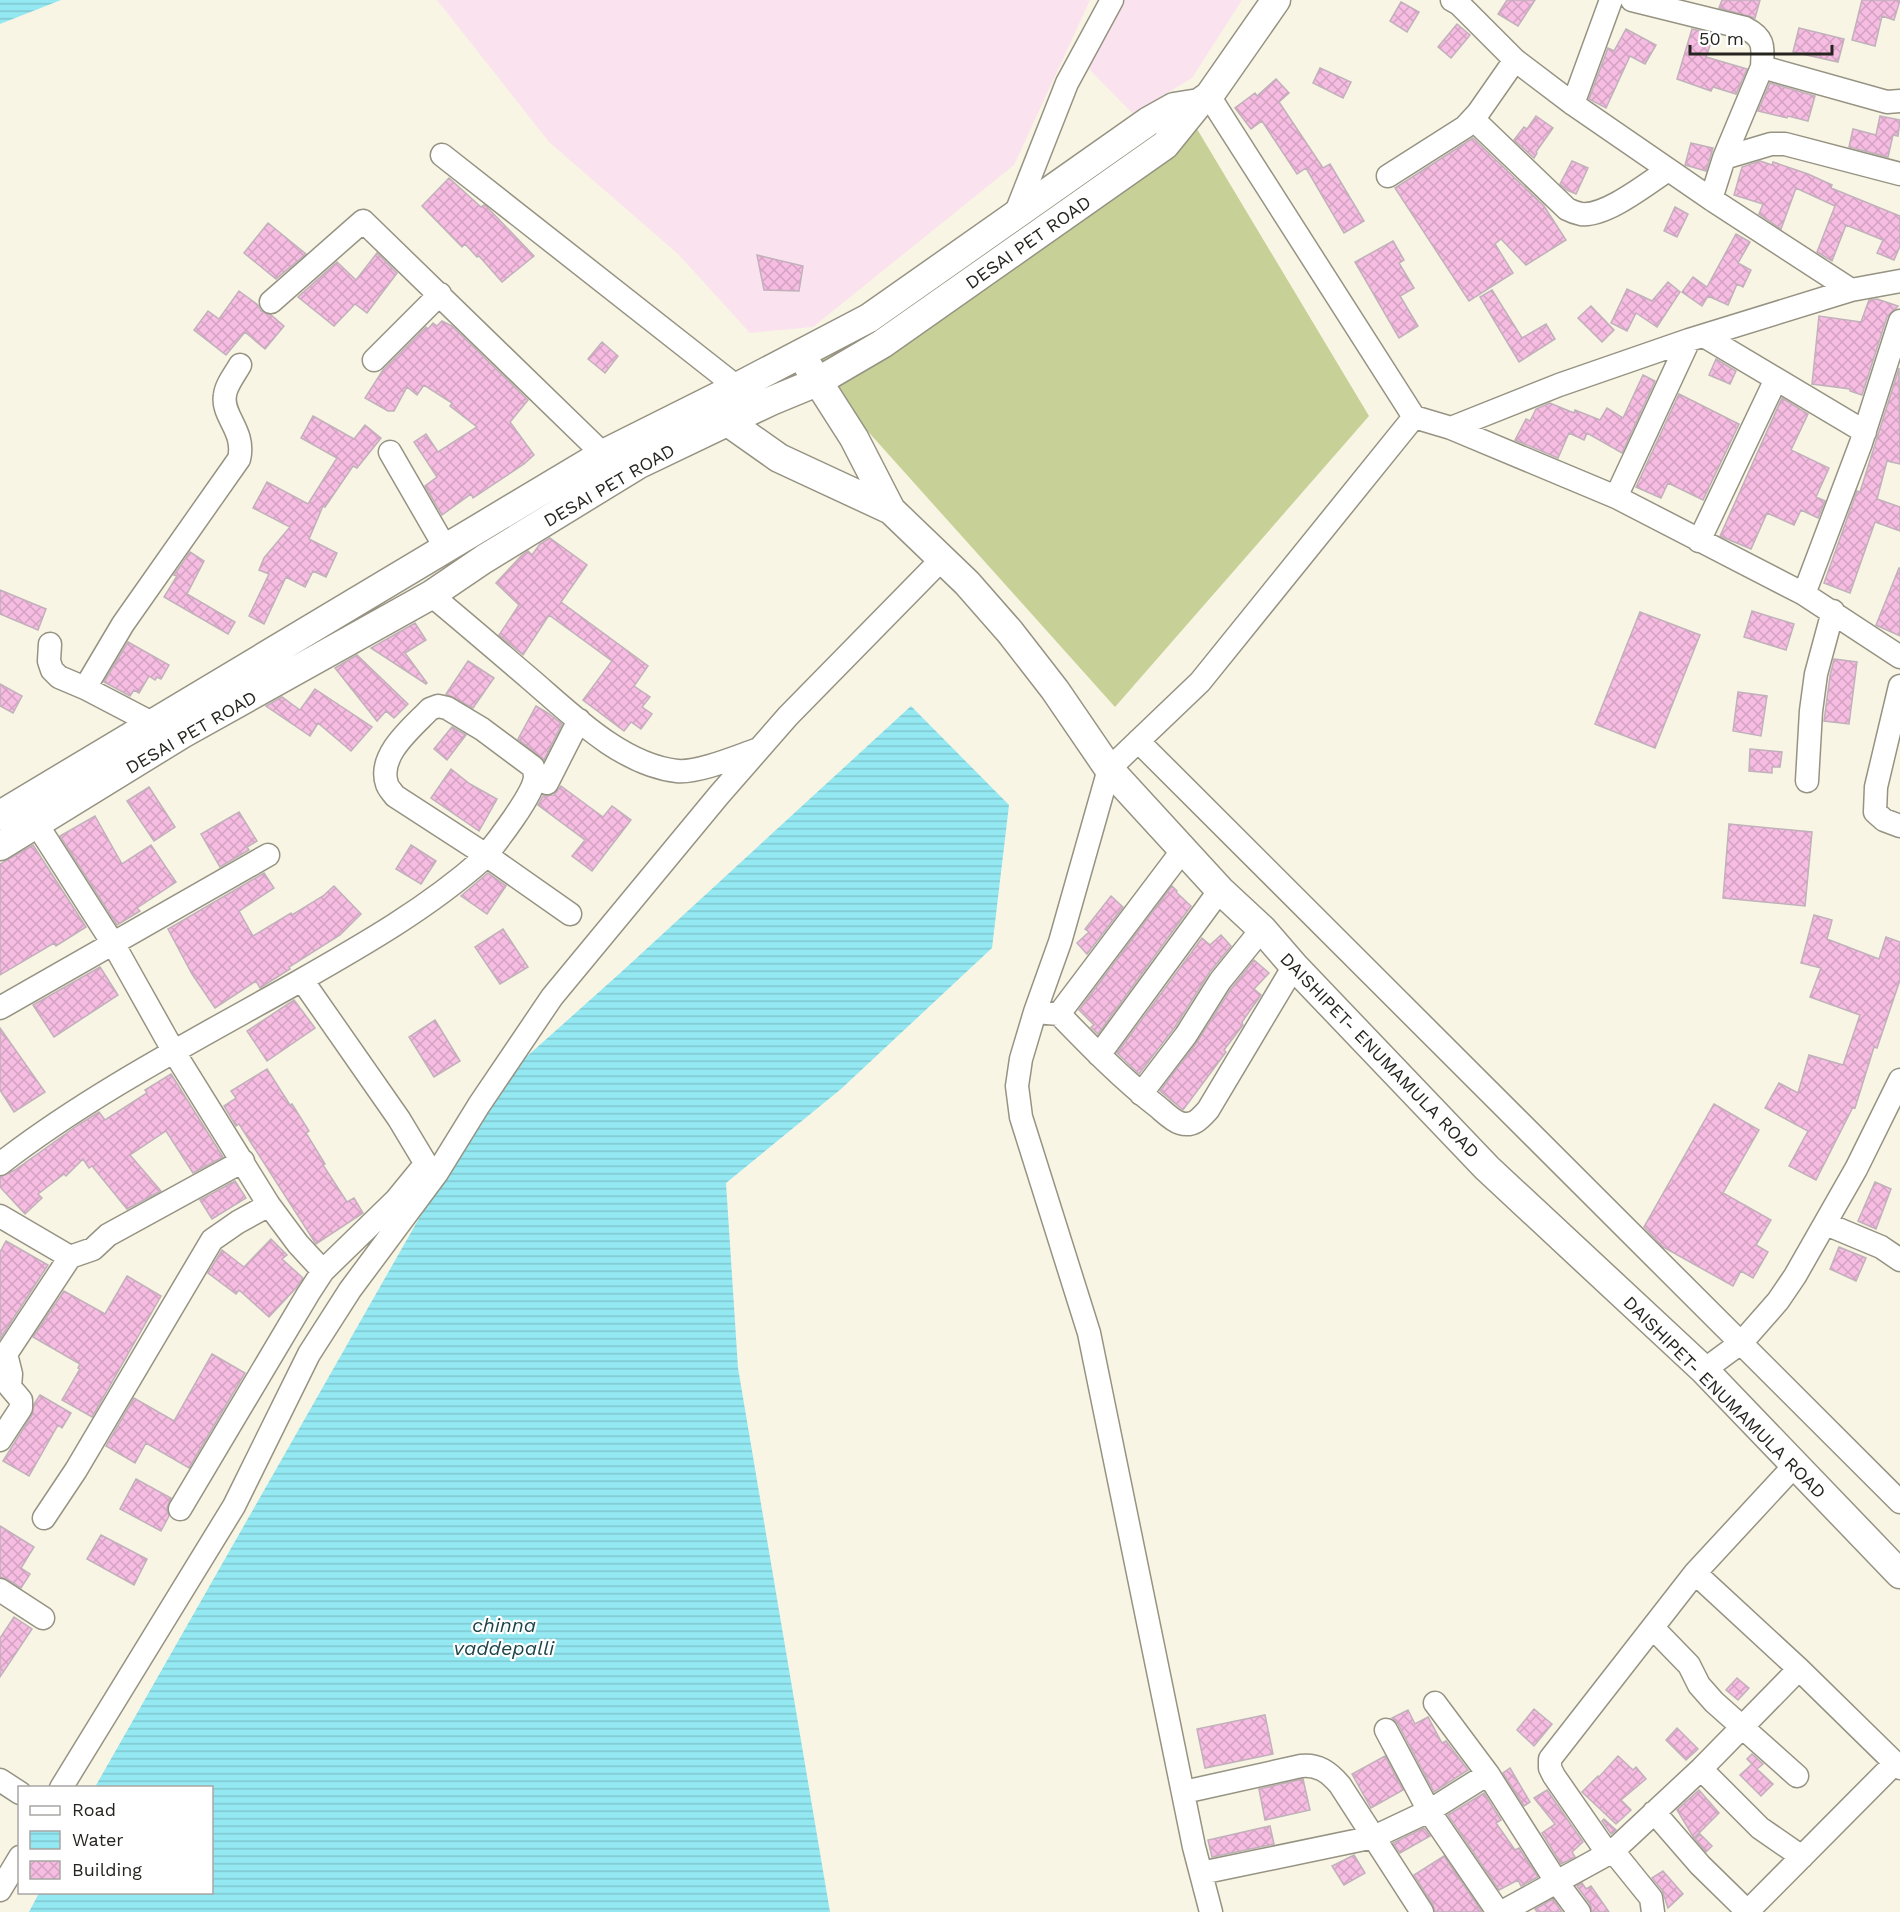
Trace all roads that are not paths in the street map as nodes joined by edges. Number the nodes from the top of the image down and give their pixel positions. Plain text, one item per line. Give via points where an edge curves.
1 (1112, 0) edge
2 (1276, 0) edge
3 (1452, 0) edge
4 (1611, 0) edge
5 (1632, 0) edge
6 (1515, 60) junction
7 (1762, 67) junction
8 (1204, 100) junction
9 (1900, 101) edge
10 (1573, 104) junction
11 (1473, 119) junction
12 (442, 155) dead end
13 (1724, 158) junction
14 (1668, 170) junction
15 (1900, 174) edge
16 (1388, 176) dead end
17 (1711, 199) junction
18 (1016, 215) junction
19 (1900, 281) edge
20 (1851, 290) junction
21 (440, 294) junction
22 (271, 302) dead end
23 (1900, 321) edge
24 (1697, 338) junction
25 (801, 353) junction
26 (374, 360) dead end
27 (240, 365) dead end
28 (1776, 379) junction
29 (817, 382) junction
30 (726, 402) junction
31 (1414, 417) junction
32 (1451, 428) junction
33 (1865, 432) junction
34 (390, 452) dead end
35 (603, 454) junction
36 (1616, 497) junction
37 (891, 510) junction
38 (1699, 541) junction
39 (446, 549) junction
40 (942, 559) junction
41 (1804, 594) junction
42 (431, 595) junction
43 (1833, 611) junction
44 (50, 644) dead end
45 (1900, 657) edge
46 (1900, 686) edge
47 (86, 688) junction
48 (579, 720) junction
49 (152, 723) junction
50 (1138, 741) junction
51 (761, 749) junction
52 (1109, 769) junction
53 (1807, 781) dead end
54 (547, 783) dead end
55 (0, 815) edge
56 (36, 823) junction
57 (1900, 826) edge
58 (0, 846) edge
59 (1182, 851) junction
60 (268, 855) dead end
61 (486, 855) junction
62 (1220, 890) junction
63 (570, 914) dead end
64 (1262, 929) junction
65 (114, 945) junction
66 (1294, 966) junction
67 (302, 980) junction
68 (0, 1008) edge
69 (1035, 1012) junction
70 (1059, 1014) junction
71 (174, 1052) junction
72 (1099, 1055) junction
73 (1900, 1080) edge
74 (1141, 1094) junction
75 (243, 1161) junction
76 (0, 1164) edge
77 (431, 1168) junction
78 (269, 1205) junction
79 (0, 1216) edge
80 (1826, 1224) junction
81 (70, 1257) junction
82 (1900, 1260) edge
83 (324, 1271) junction
84 (1742, 1342) junction
85 (1704, 1371) junction
86 (0, 1440) edge
87 (1795, 1465) junction
88 (1900, 1502) edge
89 (180, 1509) dead end
90 (44, 1518) dead end
91 (1695, 1573) junction
92 (1900, 1574) edge
93 (0, 1590) edge
94 (44, 1618) dead end
95 (1653, 1628) junction
96 (1800, 1669) junction
97 (1435, 1703) dead end
98 (1744, 1727) junction
99 (1386, 1730) dead end
100 (1898, 1765) edge
101 (1701, 1769) junction
102 (1488, 1774) junction
103 (1797, 1776) dead end
104 (0, 1780) edge
105 (62, 1786) edge
106 (18, 1792) edge
107 (1185, 1792) junction
108 (1429, 1811) junction
109 (1654, 1812) junction
110 (1374, 1837) junction
111 (1611, 1852) junction
112 (1802, 1857) junction
113 (18, 1860) edge
114 (1201, 1873) junction
115 (1556, 1881) junction
116 (0, 1890) edge
117 (1211, 1912) edge
118 (1422, 1912) edge
119 (1500, 1912) edge
120 (1579, 1912) edge
121 (1653, 1912) edge
122 (1747, 1912) edge

1 - 18 street via 1067,83
2 - 8 street, DESAI PET ROAD
3 - 6 street
4 - 10 street
5 - 7 street via 1745,28 1761,41
6 - 10 street
6 - 11 street
7 - 9 street via 1887,102
7 - 13 street
8 - 18 street, DESAI PET ROAD via 1174,107 1149,121
8 - 29 street, DESAI PET ROAD via 1165,145 882,344
8 - 31 street
10 - 14 street
11 - 14 street via 1567,209 1582,214 1618,202
11 - 16 street
12 - 30 street
13 - 15 street via 1771,144 1785,144
13 - 17 street
14 - 17 street
17 - 20 street
18 - 25 street, DESAI PET ROAD via 869,318
19 - 20 street
20 - 24 street
21 - 22 street via 363,221
21 - 26 street
21 - 35 street
23 - 33 street
24 - 28 street
24 - 32 street via 1559,385
24 - 36 street
25 - 29 street, DAISHIPET- ENUMAMULA ROAD
25 - 30 street, DESAI PET ROAD
27 - 47 street via 224,400 239,433 239,459 123,624
28 - 33 street
28 - 38 street
29 - 30 street, DESAI PET ROAD via 789,393
29 - 37 street, DAISHIPET- ENUMAMULA ROAD via 854,438
30 - 35 street, DESAI PET ROAD
30 - 37 street, DAISHIPET- ENUMAMULA ROAD via 779,458
30 - 42 street, DESAI PET ROAD via 639,464
31 - 32 street
31 - 50 street via 1200,682
32 - 36 street
33 - 41 street
34 - 39 street
35 - 39 street, DESAI PET ROAD
36 - 38 street
37 - 40 street, DAISHIPET- ENUMAMULA ROAD
38 - 41 street
39 - 49 street, DESAI PET ROAD
40 - 51 street via 788,716
40 - 52 street, DAISHIPET- ENUMAMULA ROAD via 1010,632
41 - 43 street
42 - 48 street
42 - 56 street, DESAI PET ROAD via 183,734
43 - 45 street
43 - 53 street via 1816,674
44 - 47 street via 52,670
46 - 57 street via 1875,797 1875,812
47 - 49 street
48 - 51 street via 618,749 656,767 680,772
48 - 54 street
49 - 55 street, DESAI PET ROAD
50 - 52 street
50 - 84 street
51 - 77 street via 718,795 552,997
52 - 59 street, DAISHIPET- ENUMAMULA ROAD
52 - 69 street via 1064,932
56 - 58 street, DESAI PET ROAD
56 - 65 street
59 - 62 street, DAISHIPET- ENUMAMULA ROAD
59 - 70 street
60 - 65 street
61 - 61 street via 530,791 535,777 533,767 482,729 438,706 430,709 390,754 387,785 395,796
61 - 63 street
61 - 67 street via 452,887
62 - 64 street, DAISHIPET- ENUMAMULA ROAD
62 - 72 street
64 - 66 street, DAISHIPET- ENUMAMULA ROAD
64 - 74 street via 1220,981 1186,1035
65 - 68 street
65 - 71 street
66 - 74 street via 1199,1120 1178,1123
66 - 85 street, DAISHIPET- ENUMAMULA ROAD via 1487,1168
67 - 71 street
67 - 77 street
69 - 70 street
69 - 107 street via 1017,1086 1021,1117 1089,1333
70 - 72 street
71 - 75 street
71 - 76 street
72 - 74 street
73 - 80 street
75 - 78 street
75 - 81 street via 108,1235 93,1249
77 - 83 street
77 - 105 street via 309,1354 234,1506
78 - 83 street
78 - 90 street via 212,1240
79 - 81 street
80 - 82 street
80 - 84 street via 1778,1301
81 - 86 street via 6,1354 10,1387 21,1400 21,1408
83 - 89 street
84 - 85 street
84 - 88 street
85 - 87 street, DAISHIPET- ENUMAMULA ROAD
87 - 91 street
87 - 92 street, DAISHIPET- ENUMAMULA ROAD
91 - 95 street
91 - 96 street
93 - 94 street
95 - 98 street via 1689,1665 1714,1702
95 - 111 street via 1551,1759 1554,1776
96 - 98 street
96 - 100 street
97 - 102 street
98 - 101 street
98 - 103 street
99 - 108 street
100 - 112 street
101 - 109 street
101 - 112 street via 1760,1828
102 - 108 street
102 - 115 street
104 - 106 street
107 - 110 street via 1301,1766 1318,1767 1340,1785
107 - 114 street
108 - 110 street
108 - 119 street
109 - 111 street
109 - 122 street
110 - 114 street
110 - 118 street
111 - 115 street
111 - 121 street via 1651,1898
112 - 122 street
113 - 116 street
114 - 117 street
115 - 119 street
115 - 120 street

